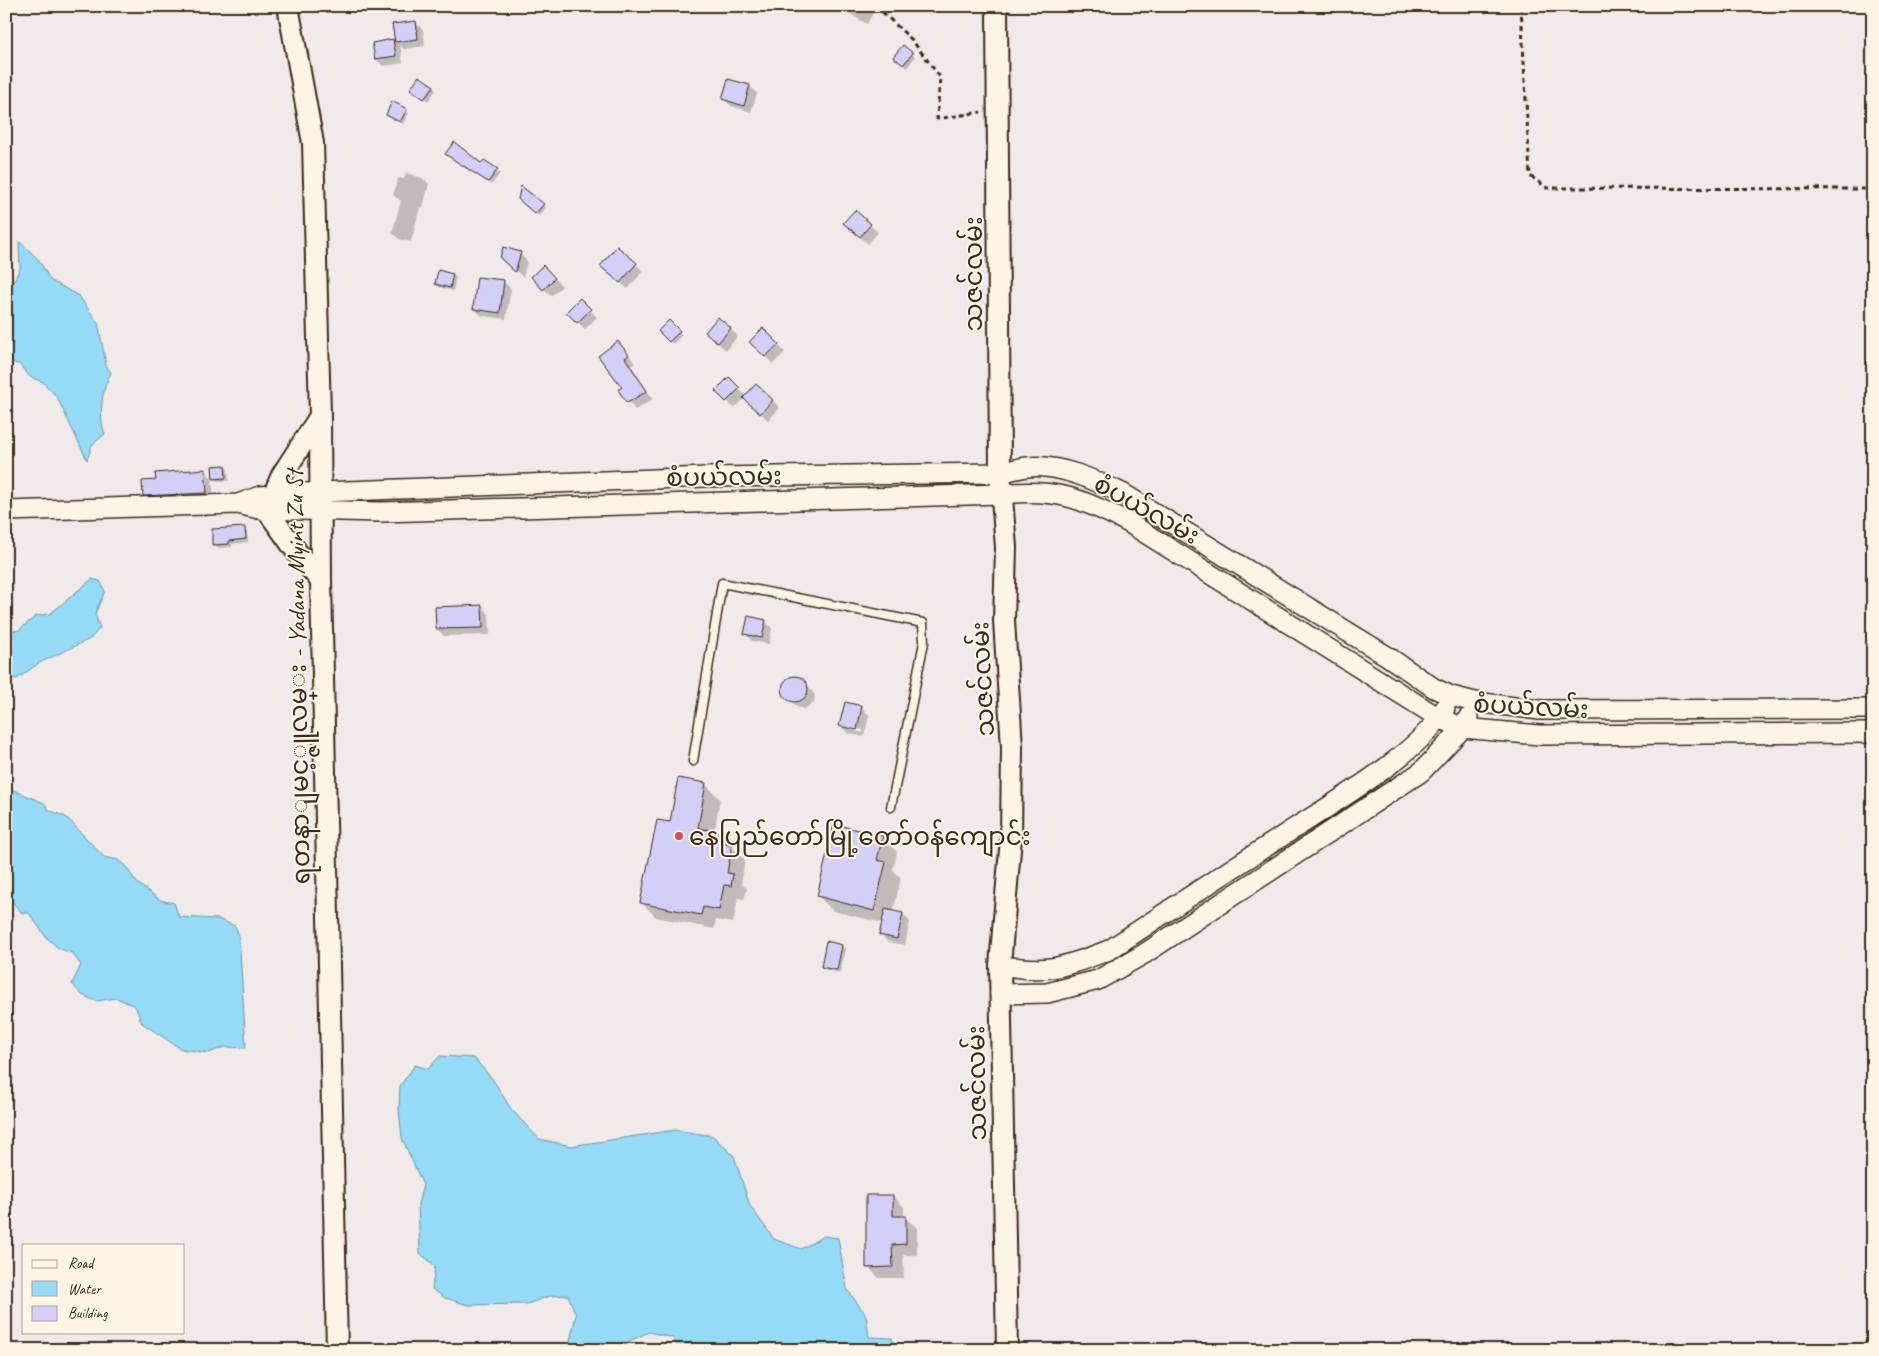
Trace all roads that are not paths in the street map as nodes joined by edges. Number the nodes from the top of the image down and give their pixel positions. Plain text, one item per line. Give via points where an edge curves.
1 (288, 6) edge
2 (997, 6) edge
3 (320, 416) junction
4 (1000, 473) junction
5 (321, 492) junction
6 (1002, 494) junction
7 (270, 502) junction
8 (6, 512) edge
9 (321, 512) junction
10 (321, 581) junction
11 (1451, 696) junction
12 (1475, 702) junction
13 (1873, 709) edge
14 (1439, 718) junction
15 (1463, 728) junction
16 (1873, 733) edge
17 (693, 760) dead end
18 (891, 807) dead end
19 (1000, 965) junction
20 (1000, 994) junction
21 (337, 1350) edge
22 (1007, 1350) edge

1 - 3 main road, ရတနာျမင့္ဇူလမ္း - Yadana Myint Zu St via 313,143
2 - 4 main road, သဇင်လမ်း
3 - 5 main road, ရတနာျမင့္ဇူလမ္း - Yadana Myint Zu St
3 - 7 main road via 282,475
4 - 5 street, စံပယ်လမ်း via 706,478
4 - 6 main road, သဇင်လမ်း
4 - 11 street, စံပယ်လမ်း via 1029,467 1057,470 1086,476 1124,494
5 - 7 street, စံပယ်လမ်း
5 - 9 main road, ရတနာျမင့္ဇူလမ္း - Yadana Myint Zu St
6 - 9 street, စံပယ်လမ်း
6 - 14 street, စံပယ်လမ်း via 1030,491 1062,494 1094,504
6 - 19 main road, သဇင်လမ်း via 1006,547 1004,621 1012,747 1011,838
7 - 8 street
7 - 9 street, စံပယ်လမ်း
7 - 10 main road
9 - 10 main road, ရတနာျမင့္ဇူလမ္း - Yadana Myint Zu St
10 - 21 main road, ရတနာျမင့္ဇူလမ္း - Yadana Myint Zu St
11 - 12 street, စံပယ်လမ်း
11 - 14 street
12 - 13 street, စံပယ်လမ်း via 1540,710
12 - 15 street
14 - 15 street, စံပယ်လမ်း
14 - 19 street via 1410,748 1362,784 1109,950 1064,967 1027,970
15 - 16 street, စံပယ်လမ်း via 1540,735
15 - 20 street via 1421,772 1192,923 1098,980 1047,993
17 - 18 lane via 722,583 923,623 924,642
19 - 20 main road, သဇင်လမ်း
20 - 22 main road, သဇင်လမ်း

